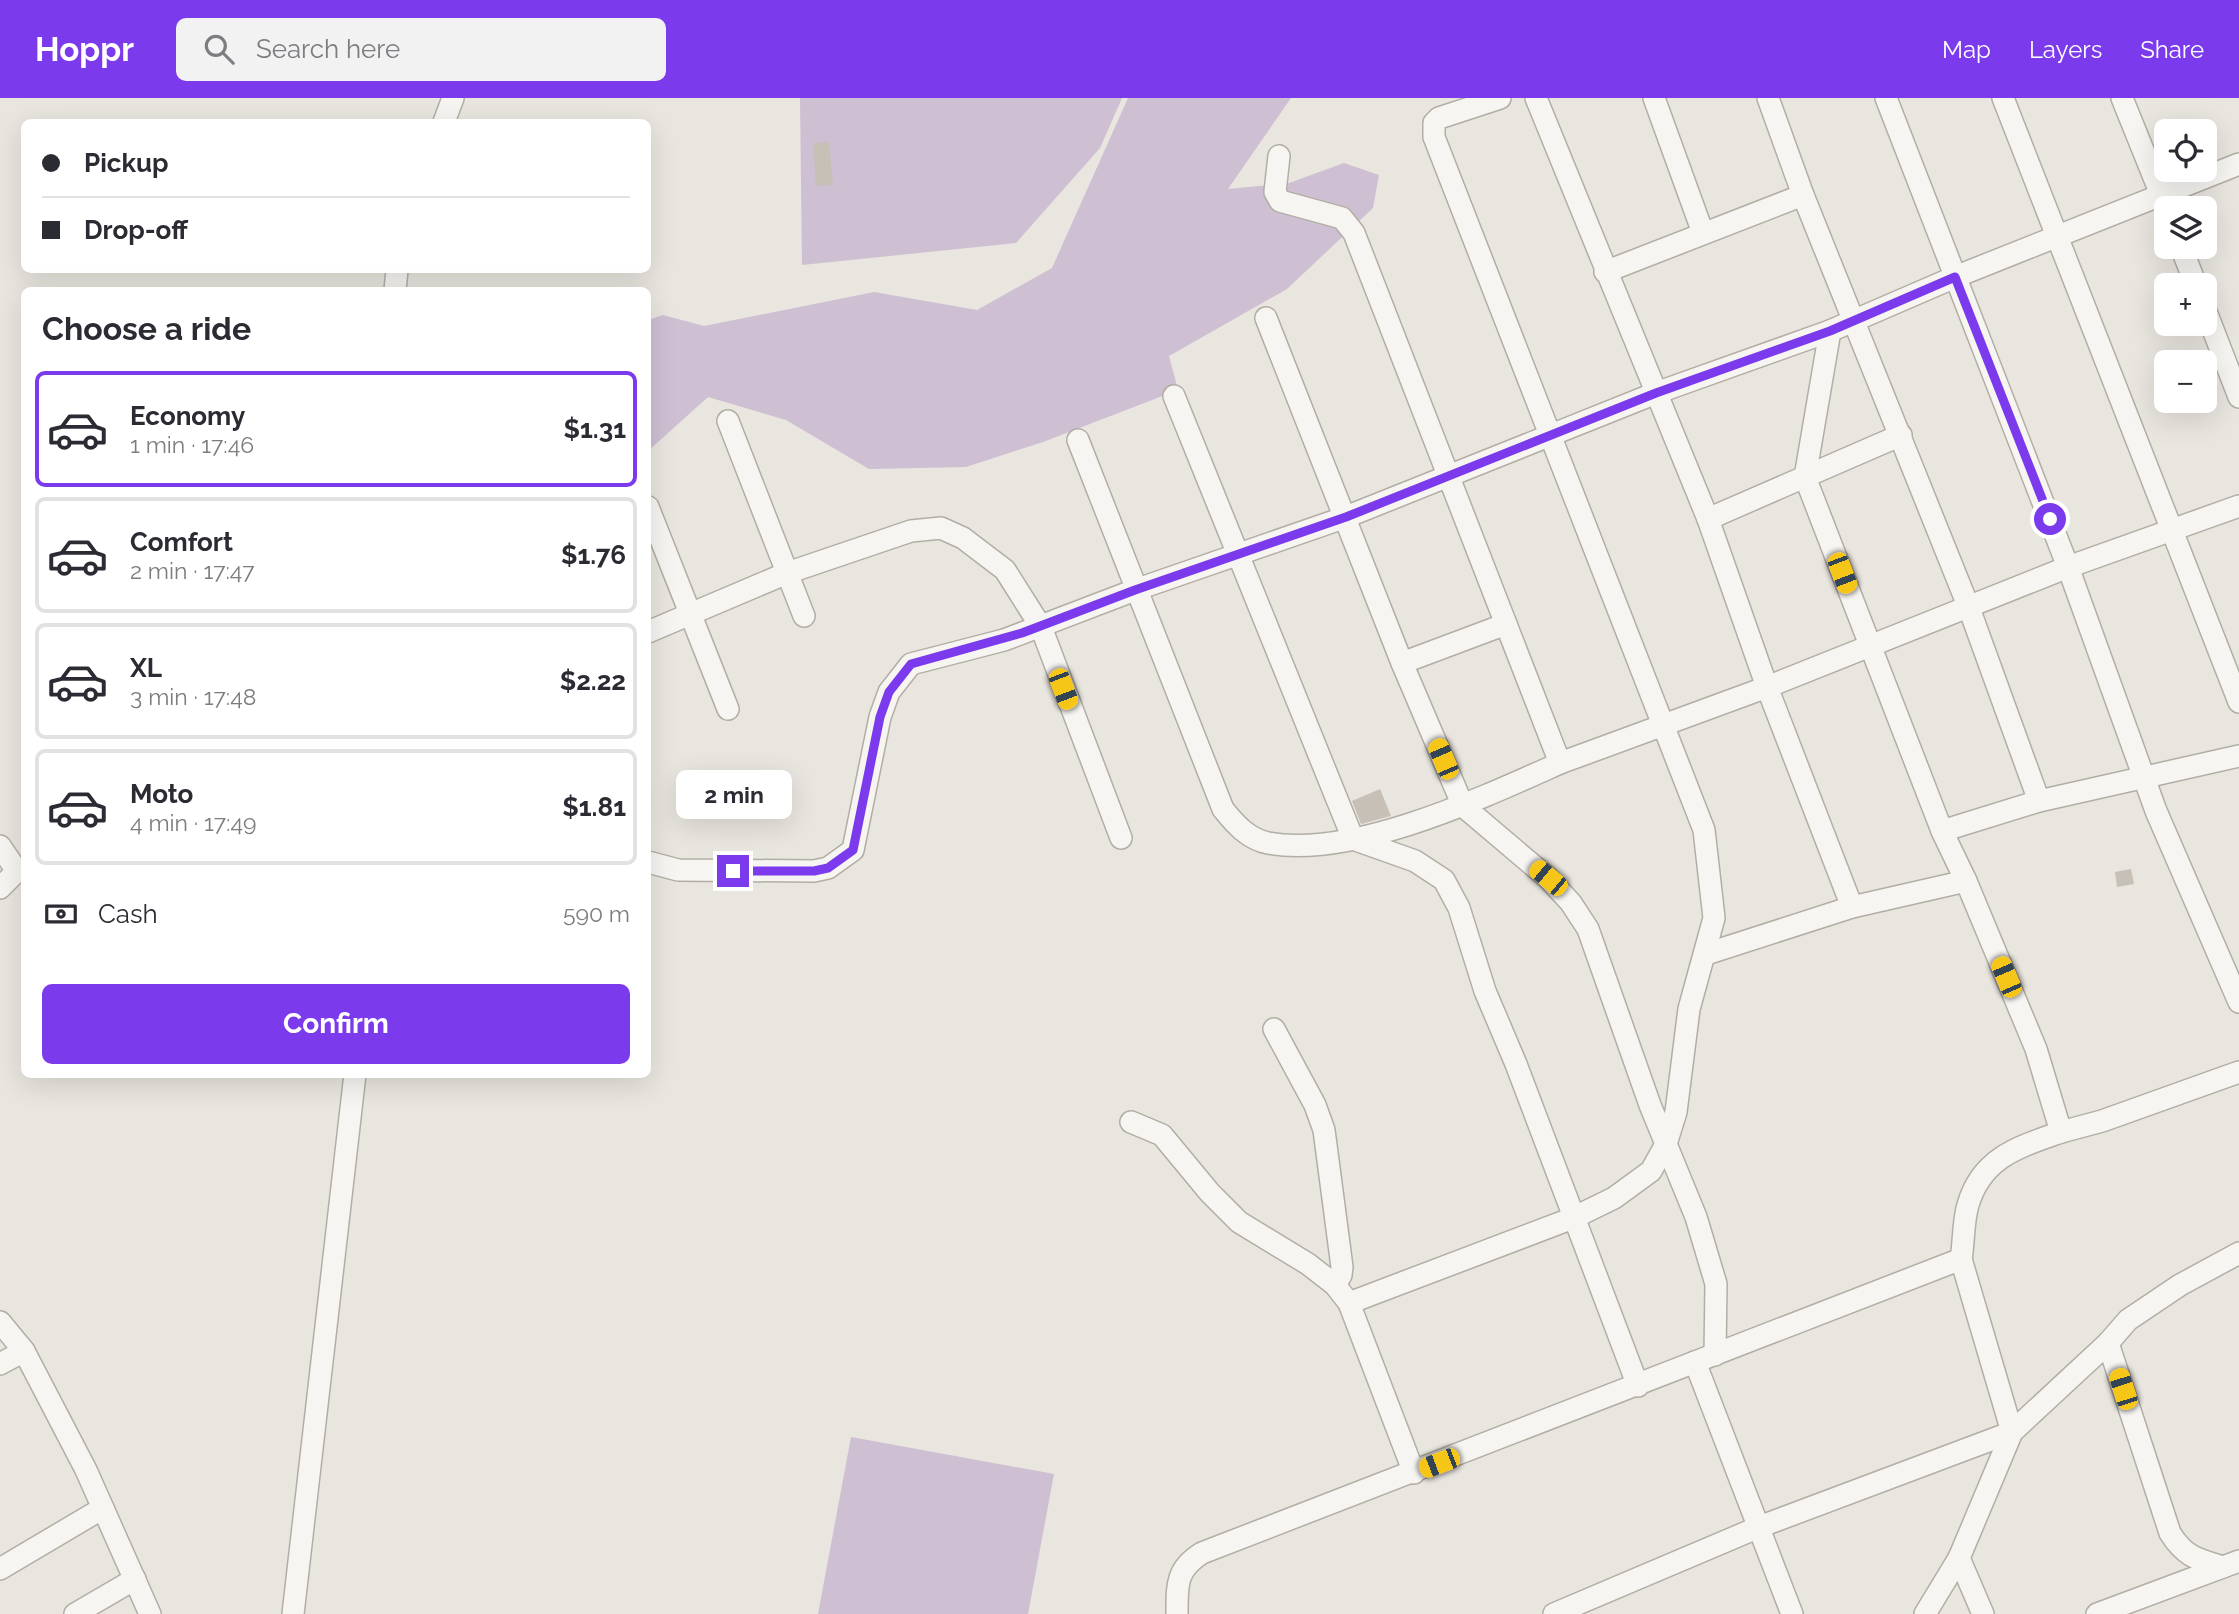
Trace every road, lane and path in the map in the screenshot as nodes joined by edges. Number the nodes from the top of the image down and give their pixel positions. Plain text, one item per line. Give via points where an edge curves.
1 (453, 98) edge
2 (1500, 98) edge
3 (1536, 98) edge
4 (1654, 98) edge
5 (1768, 98) edge
6 (1886, 98) edge
7 (2003, 98) edge
8 (2122, 98) edge
9 (445, 119) edge
10 (1279, 156) dead end
11 (2239, 164) edge
12 (1803, 195) junction
13 (2162, 196) edge
14 (2176, 196) edge
15 (2154, 205) edge
16 (1703, 233) junction
17 (2056, 237) junction
18 (1605, 272) junction
19 (1955, 277) junction
20 (1266, 318) dead end
21 (1854, 320) junction
22 (1830, 331) junction
23 (2215, 336) edge
24 (1656, 393) junction
25 (1174, 396) dead end
26 (2239, 397) edge
27 (728, 421) dead end
28 (1901, 435) junction
29 (1550, 436) junction
30 (1079, 440) dead end
31 (1450, 475) junction
32 (1805, 477) junction
33 (2239, 506) edge
34 (651, 515) edge
35 (1346, 517) junction
36 (1708, 519) junction
37 (2171, 528) junction
38 (1239, 555) junction
39 (2068, 567) junction
40 (787, 573) junction
41 (1135, 590) junction
42 (1969, 608) junction
43 (688, 614) junction
44 (804, 616) dead end
45 (1506, 624) junction
46 (1041, 627) junction
47 (651, 631) edge
48 (1870, 646) junction
49 (1402, 663) junction
50 (1767, 687) junction
51 (2239, 702) edge
52 (728, 709) dead end
53 (1664, 724) junction
54 (2239, 756) edge
55 (1560, 762) junction
56 (2142, 776) junction
57 (2039, 801) junction
58 (1463, 806) junction
59 (1942, 831) junction
60 (1121, 838) dead end
61 (1353, 839) junction
62 (0, 846) edge
63 (651, 863) edge
64 (21, 868) edge
65 (1966, 881) junction
66 (0, 888) edge
67 (1852, 907) junction
68 (1706, 954) junction
69 (2239, 1002) edge
70 (1274, 1029) dead end
71 (2239, 1072) edge
72 (355, 1078) edge
73 (1132, 1122) dead end
74 (2061, 1132) junction
75 (1666, 1143) junction
76 (1573, 1218) junction
77 (2239, 1253) edge
78 (1961, 1259) junction
79 (1335, 1285) junction
80 (1349, 1303) junction
81 (0, 1322) edge
82 (2108, 1343) junction
83 (24, 1351) junction
84 (1705, 1358) junction
85 (0, 1364) edge
86 (1638, 1386) junction
87 (2012, 1432) junction
88 (1414, 1473) junction
89 (103, 1507) junction
90 (1759, 1527) junction
91 (1959, 1558) junction
92 (2231, 1564) edge
93 (0, 1569) edge
94 (135, 1579) junction
95 (75, 1614) edge
96 (150, 1614) edge
97 (293, 1614) edge
98 (1177, 1614) edge
99 (1554, 1614) edge
100 (1792, 1614) edge
101 (1925, 1614) edge
102 (1983, 1614) edge
103 (2097, 1614) edge

1 - 9 street
2 - 29 street via 1439,118 1433,130
3 - 18 street
4 - 16 street
5 - 12 street
6 - 19 street
7 - 17 street
8 - 13 street
10 - 31 street via 1275,192 1280,201 1342,218 1354,233
11 - 14 street
12 - 16 street
12 - 21 street
15 - 17 street
16 - 18 street
17 - 19 street
17 - 37 street
18 - 24 street
19 - 21 street
19 - 39 street
20 - 35 street
21 - 22 street
21 - 28 street
22 - 24 street
22 - 32 street
23 - 26 street
24 - 29 street
24 - 36 street
25 - 38 street
27 - 40 street
28 - 32 street
28 - 42 street
29 - 31 street
29 - 53 street
30 - 41 street
31 - 35 street
31 - 45 street
32 - 36 street
32 - 48 street
33 - 37 street
34 - 43 street
35 - 38 street
35 - 49 street
36 - 50 street
37 - 39 street
37 - 51 street
38 - 41 street
38 - 61 street
39 - 42 street
39 - 56 street
40 - 43 street
40 - 44 street
40 - 46 street via 911,531 941,528 963,538 1005,570
41 - 46 street
41 - 61 street via 1223,809 1239,829 1266,843 1308,846
42 - 48 street
42 - 57 street
43 - 47 street
43 - 52 street
45 - 49 street
45 - 55 street
46 - 60 street
46 - 63 street via 917,662 904,670 880,717 853,850 828,868 678,870
48 - 50 street
48 - 59 street
49 - 58 street
50 - 53 street
50 - 67 street
53 - 55 street
53 - 68 street via 1704,830 1714,918
54 - 56 street
55 - 58 street
56 - 57 street
56 - 69 street
57 - 59 street
58 - 61 street
58 - 75 street via 1548,878 1588,929
59 - 65 street
61 - 76 street via 1415,861 1444,880 1460,908 1485,991
62 - 64 street
64 - 66 street
65 - 67 street
65 - 74 street via 2036,1049
67 - 68 street
68 - 75 street via 1689,1009 1676,1112
70 - 79 street via 1324,1130 1342,1266
71 - 74 street
72 - 97 street
73 - 79 street via 1162,1135 1239,1222
74 - 78 street via 2007,1151 1980,1178 1967,1206
75 - 76 street via 1651,1171 1614,1198
75 - 84 street via 1696,1217 1716,1284
76 - 80 street
76 - 86 street
77 - 82 street via 2138,1313
78 - 84 street
78 - 87 street
79 - 80 street
80 - 88 street
81 - 83 street
82 - 87 street
82 - 92 street via 2170,1533 2180,1548 2195,1558
83 - 85 street
83 - 89 street
84 - 86 street
84 - 90 street
86 - 88 street
87 - 90 street
87 - 91 street
88 - 98 street via 1202,1553 1187,1562 1177,1587
89 - 93 street
89 - 94 street
90 - 99 street
90 - 100 street
91 - 101 street
91 - 102 street
92 - 103 street
94 - 95 street
94 - 96 street

